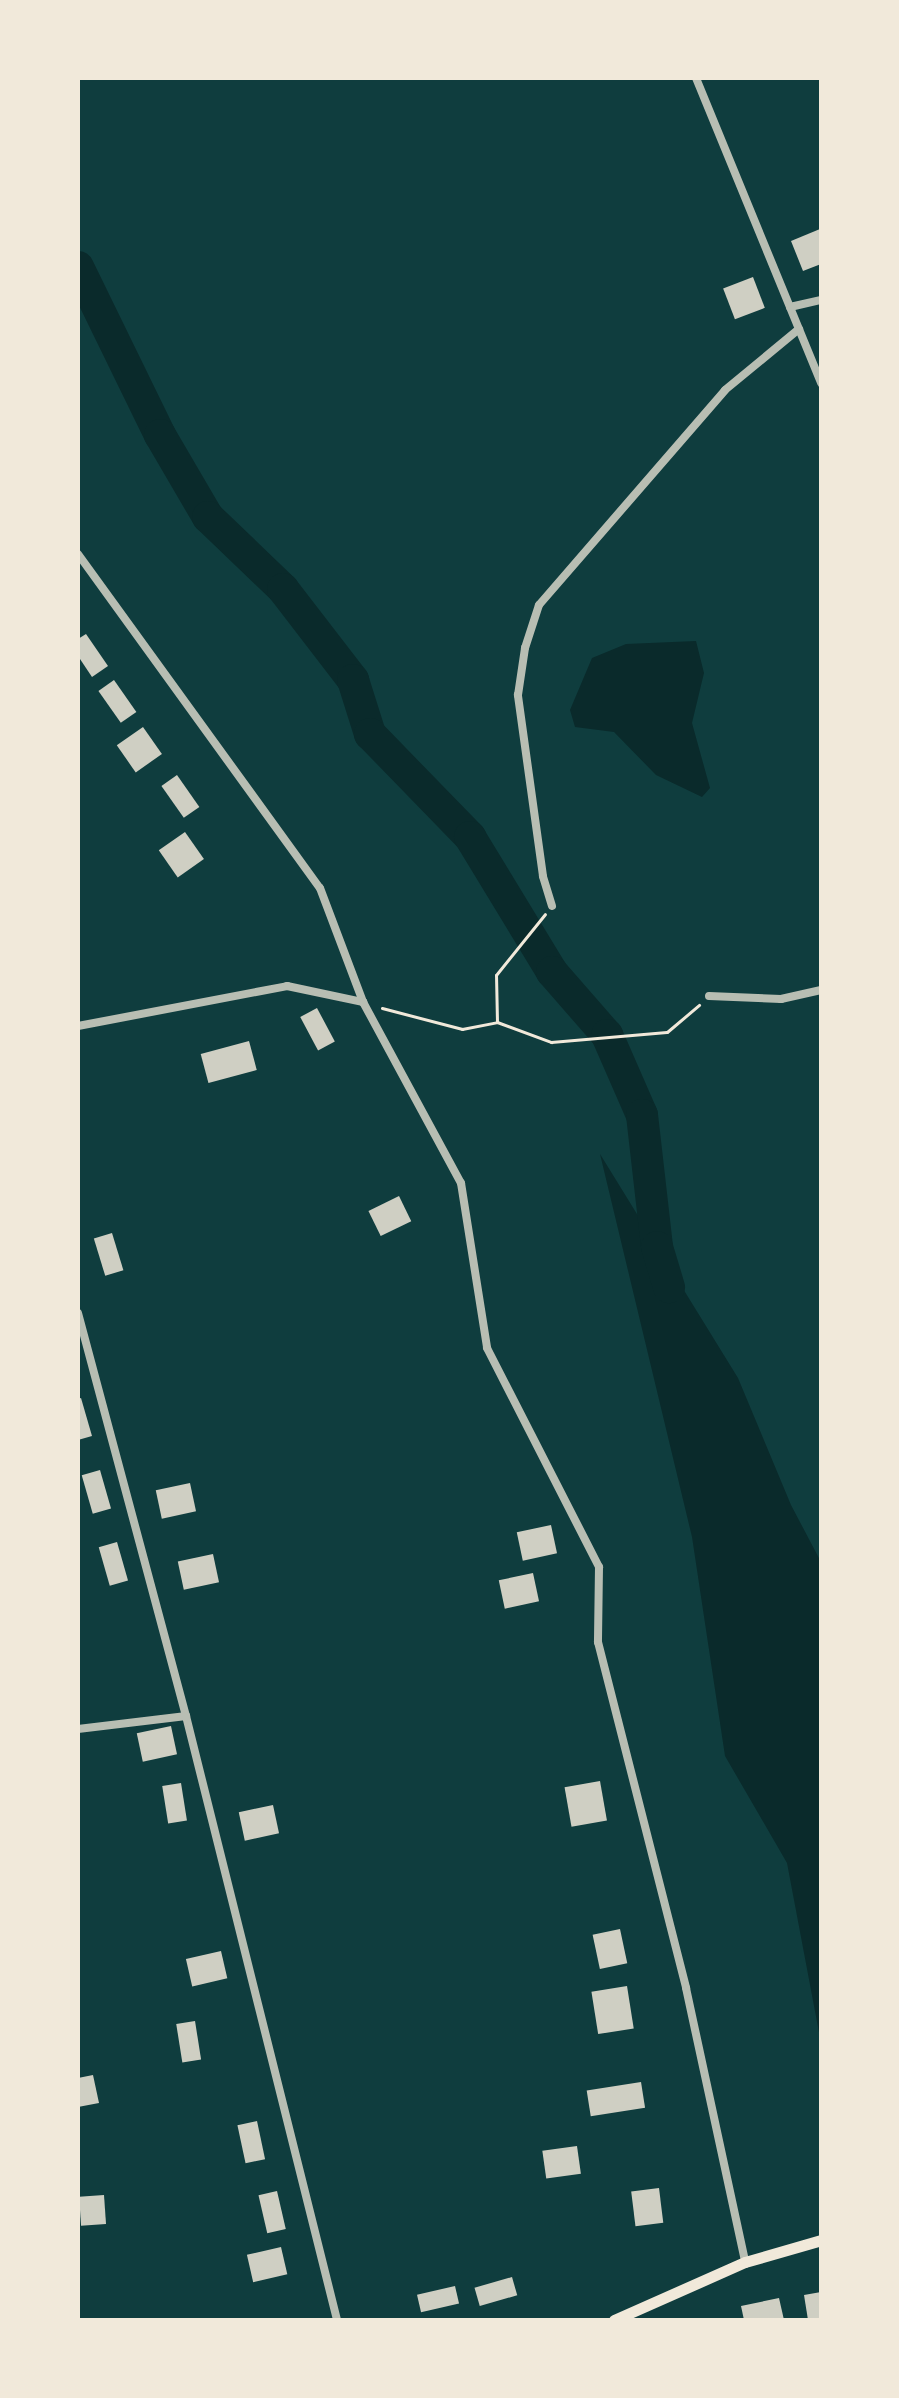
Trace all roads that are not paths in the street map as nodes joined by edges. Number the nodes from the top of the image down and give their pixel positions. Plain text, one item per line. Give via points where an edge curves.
1 (696, 78) edge
2 (821, 300) edge
3 (790, 307) junction
4 (799, 329) junction
5 (821, 383) edge
6 (78, 554) edge
7 (552, 906) road end
8 (821, 990) edge
9 (709, 996) road end
10 (363, 1002) junction
11 (78, 1026) edge
12 (78, 1313) edge
13 (186, 1716) junction
14 (78, 1729) edge
15 (821, 2240) edge
16 (745, 2262) junction
17 (337, 2320) edge
18 (614, 2320) edge

1 - 3 street
2 - 3 street
3 - 4 street
4 - 5 street
4 - 7 street via 725,390 539,605 518,695 543,876
6 - 10 street via 320,888
8 - 9 street via 781,999
10 - 11 street via 287,986
10 - 16 street via 461,1183 487,1348 599,1567 598,1642 686,1988
12 - 13 street
13 - 14 street
13 - 17 street
15 - 16 main road
16 - 18 main road

